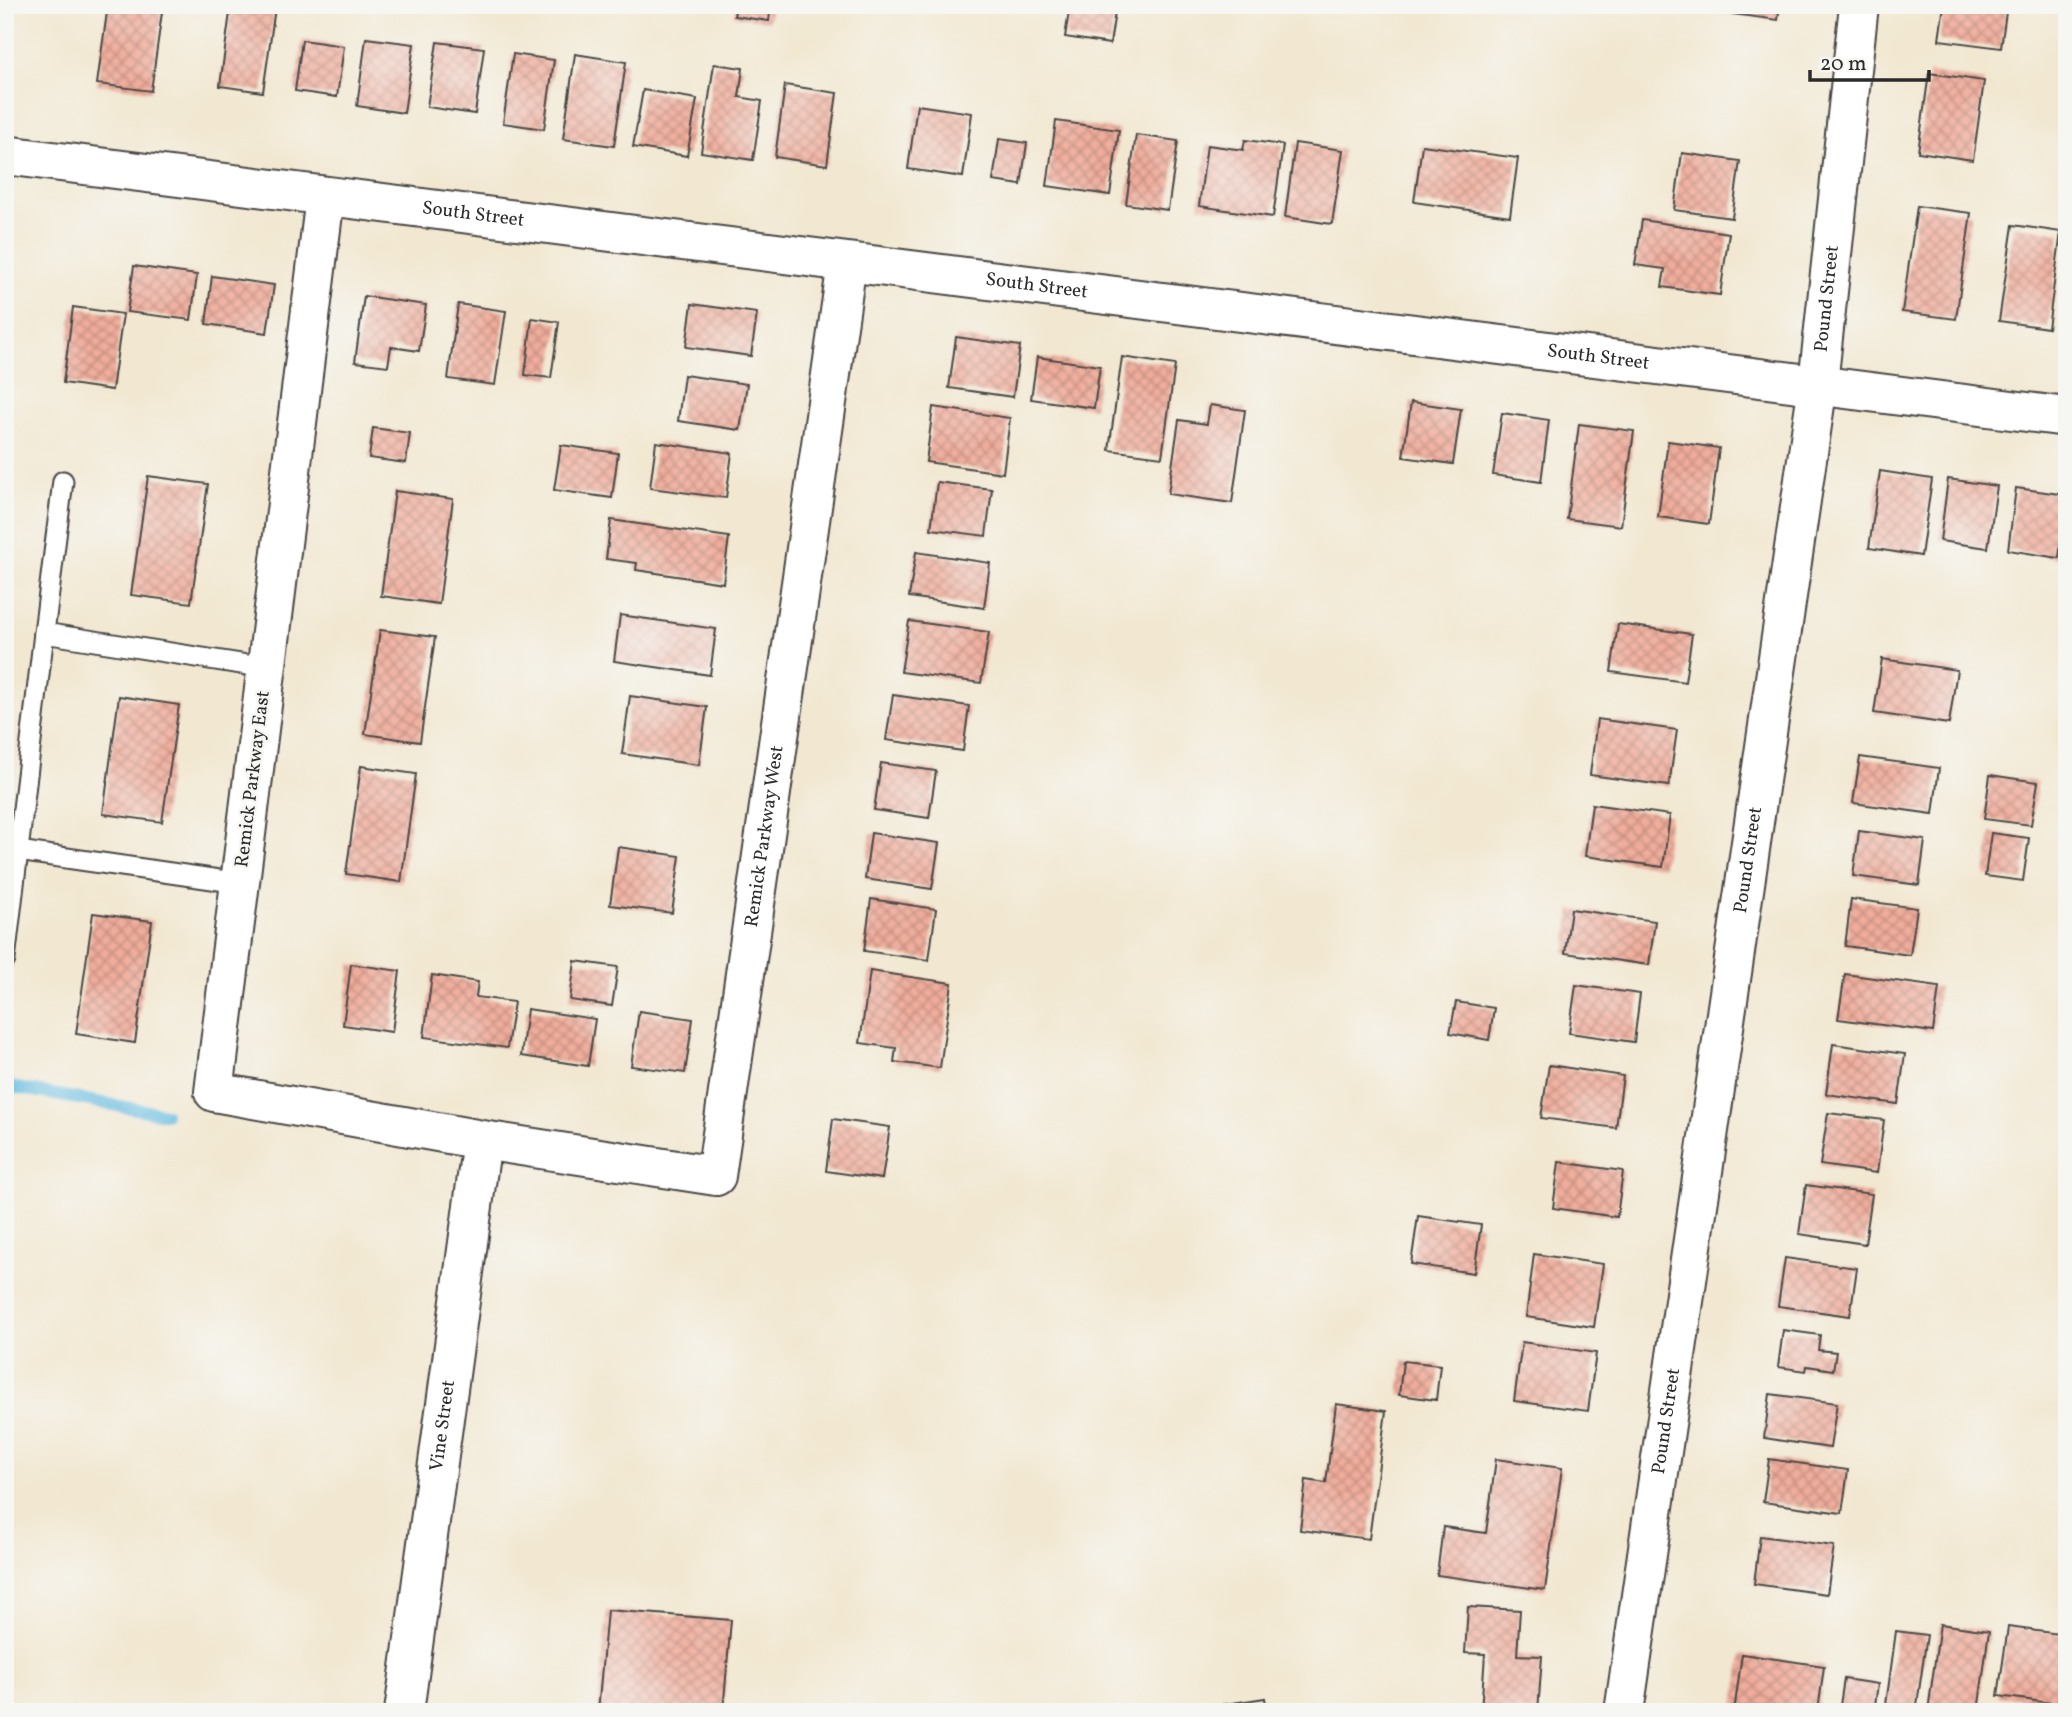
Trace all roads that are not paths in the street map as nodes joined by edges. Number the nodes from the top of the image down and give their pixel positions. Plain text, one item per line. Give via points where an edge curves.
1 (1859, 5) edge
2 (5, 155) edge
3 (325, 197) junction
4 (847, 263) junction
5 (1818, 384) junction
6 (2067, 417) edge
7 (63, 481) dead end
8 (44, 633) junction
9 (267, 668) junction
10 (19, 851) junction
11 (240, 883) junction
12 (5, 960) edge
13 (482, 1140) junction
14 (404, 1712) edge
15 (1624, 1712) edge

1 - 5 street, Pound Street
2 - 3 street, South Street
3 - 4 street, South Street
3 - 9 street, Remick Parkway East
4 - 5 street, South Street
4 - 13 street, Remick Parkway West via 716,1176
5 - 6 street, South Street
5 - 15 street, Pound Street
7 - 8 lane
8 - 9 lane
8 - 10 lane
9 - 11 street, Remick Parkway East
10 - 11 lane
10 - 12 lane
11 - 13 street, Remick Parkway East via 214,1092
13 - 14 street, Vine Street

